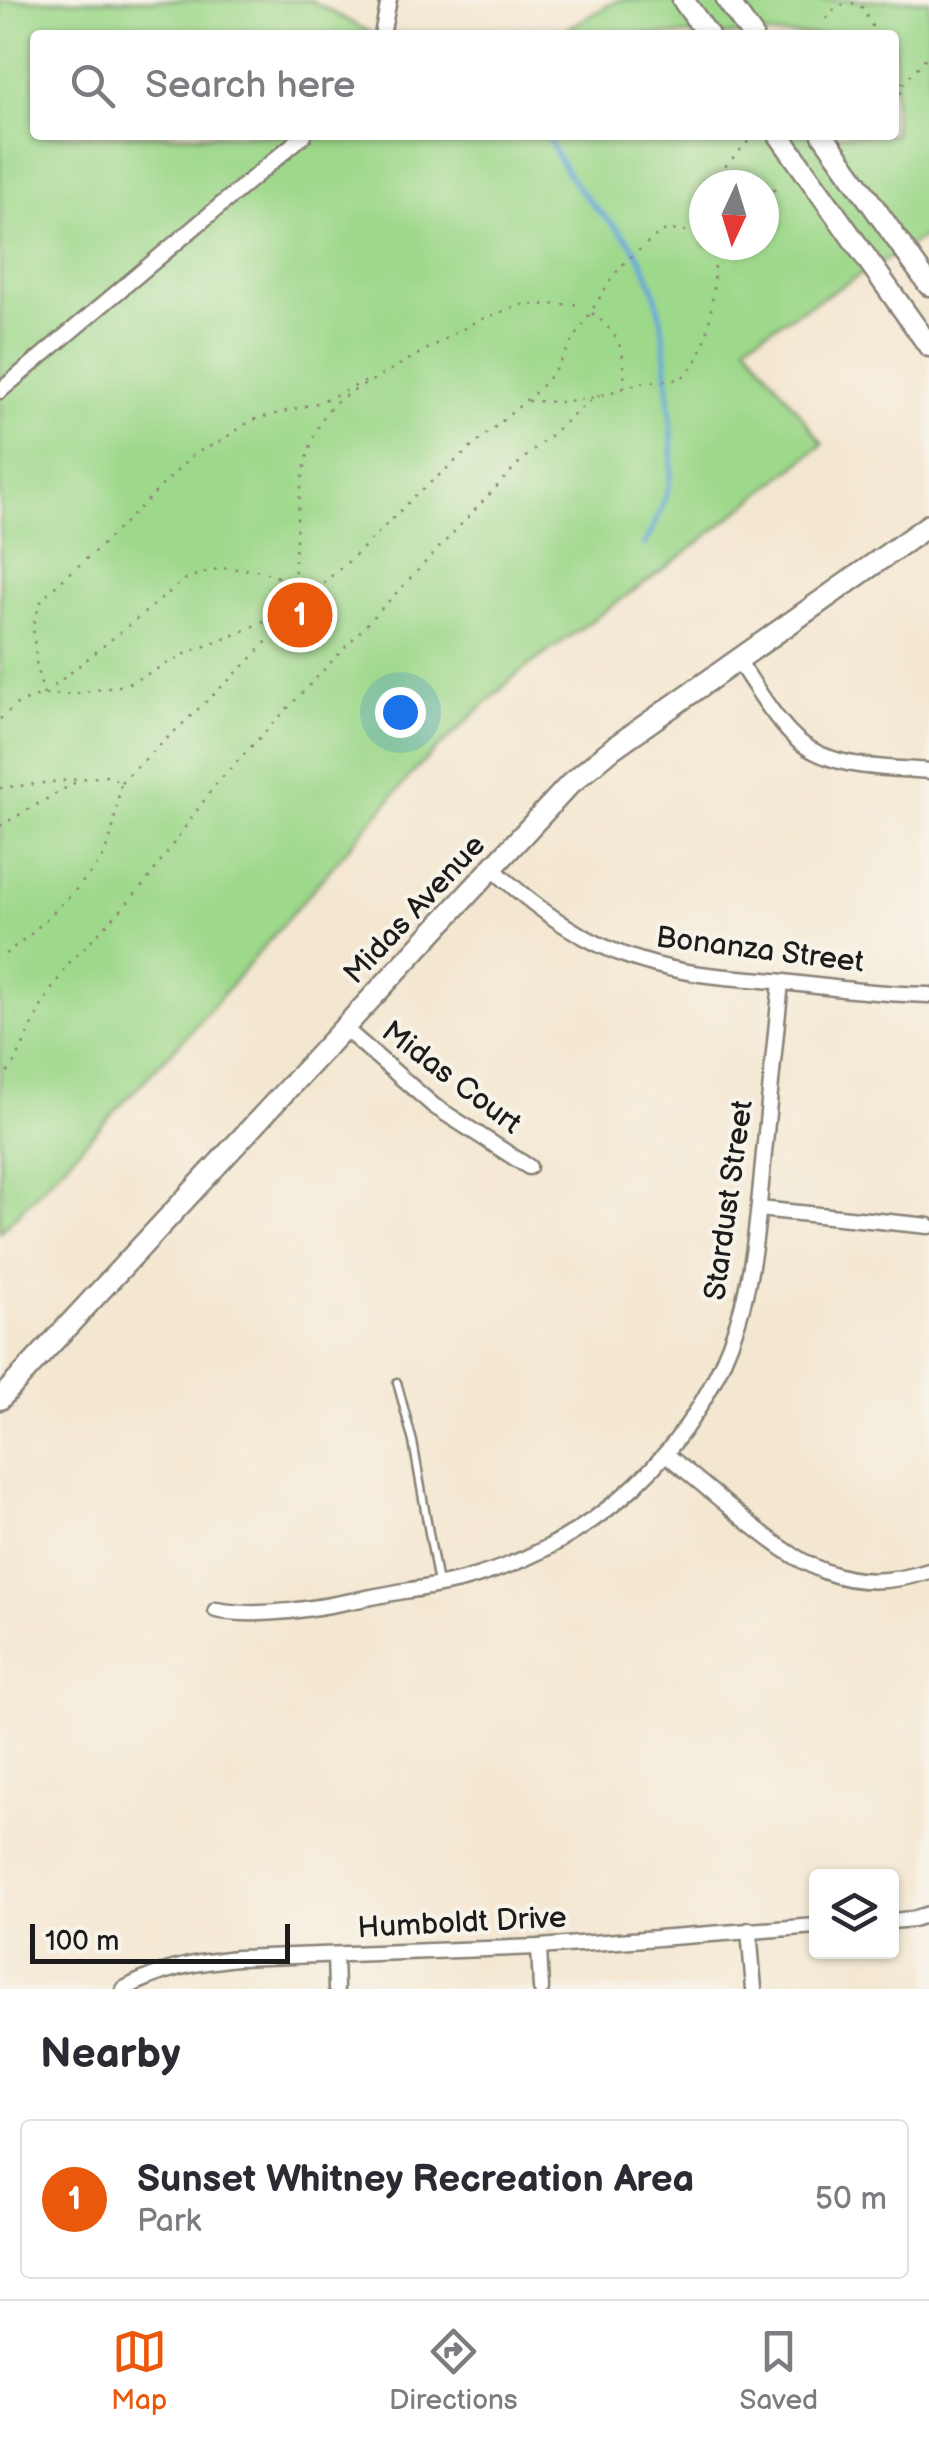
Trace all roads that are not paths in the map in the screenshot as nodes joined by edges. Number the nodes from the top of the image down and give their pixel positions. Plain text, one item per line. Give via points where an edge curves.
1 (388, 0) edge
2 (683, 0) edge
3 (727, 0) edge
4 (383, 30) edge
5 (704, 30) edge
6 (748, 30) edge
7 (298, 140) edge
8 (783, 140) edge
9 (827, 140) edge
10 (929, 284) edge
11 (929, 346) edge
12 (0, 390) edge
13 (929, 524) edge
14 (737, 659) junction
15 (929, 771) edge
16 (492, 868) junction
17 (781, 982) junction
18 (929, 995) edge
19 (344, 1029) junction
20 (528, 1167) dead end
21 (759, 1209) junction
22 (929, 1226) edge
23 (398, 1382) dead end
24 (0, 1400) edge
25 (666, 1454) junction
26 (929, 1572) edge
27 (438, 1586) junction
28 (216, 1610) dead end
29 (929, 1914) edge
30 (899, 1920) edge
31 (809, 1926) edge
32 (749, 1930) junction
33 (539, 1947) junction
34 (335, 1955) junction
35 (124, 1989) edge
36 (336, 1989) edge
37 (541, 1989) edge
38 (754, 1989) edge

1 - 4 street
2 - 5 street
3 - 6 street
7 - 12 street
8 - 11 street
9 - 10 street
13 - 14 street, Midas Avenue
14 - 15 street via 788,730 810,749 852,764
14 - 16 street, Midas Avenue via 590,766
16 - 17 street, Bonanza Street via 534,906 610,951 673,970
16 - 19 street, Midas Avenue
17 - 18 street, Bonanza Street
17 - 21 street, Stardust Street
19 - 20 street, Midas Court via 434,1106
19 - 24 street, Midas Avenue
21 - 22 street
21 - 25 street, Stardust Street via 739,1319 723,1363
23 - 27 lane
25 - 26 street via 816,1570 864,1580
25 - 27 street, Stardust Street via 616,1504 570,1534 519,1560
27 - 28 street, Stardust Street via 272,1613
29 - 30 street
31 - 32 street, Humboldt Drive
32 - 33 street, Humboldt Drive
32 - 38 street
33 - 34 street, Humboldt Drive
33 - 37 street
34 - 35 street, Humboldt Drive via 194,1963
34 - 36 street

